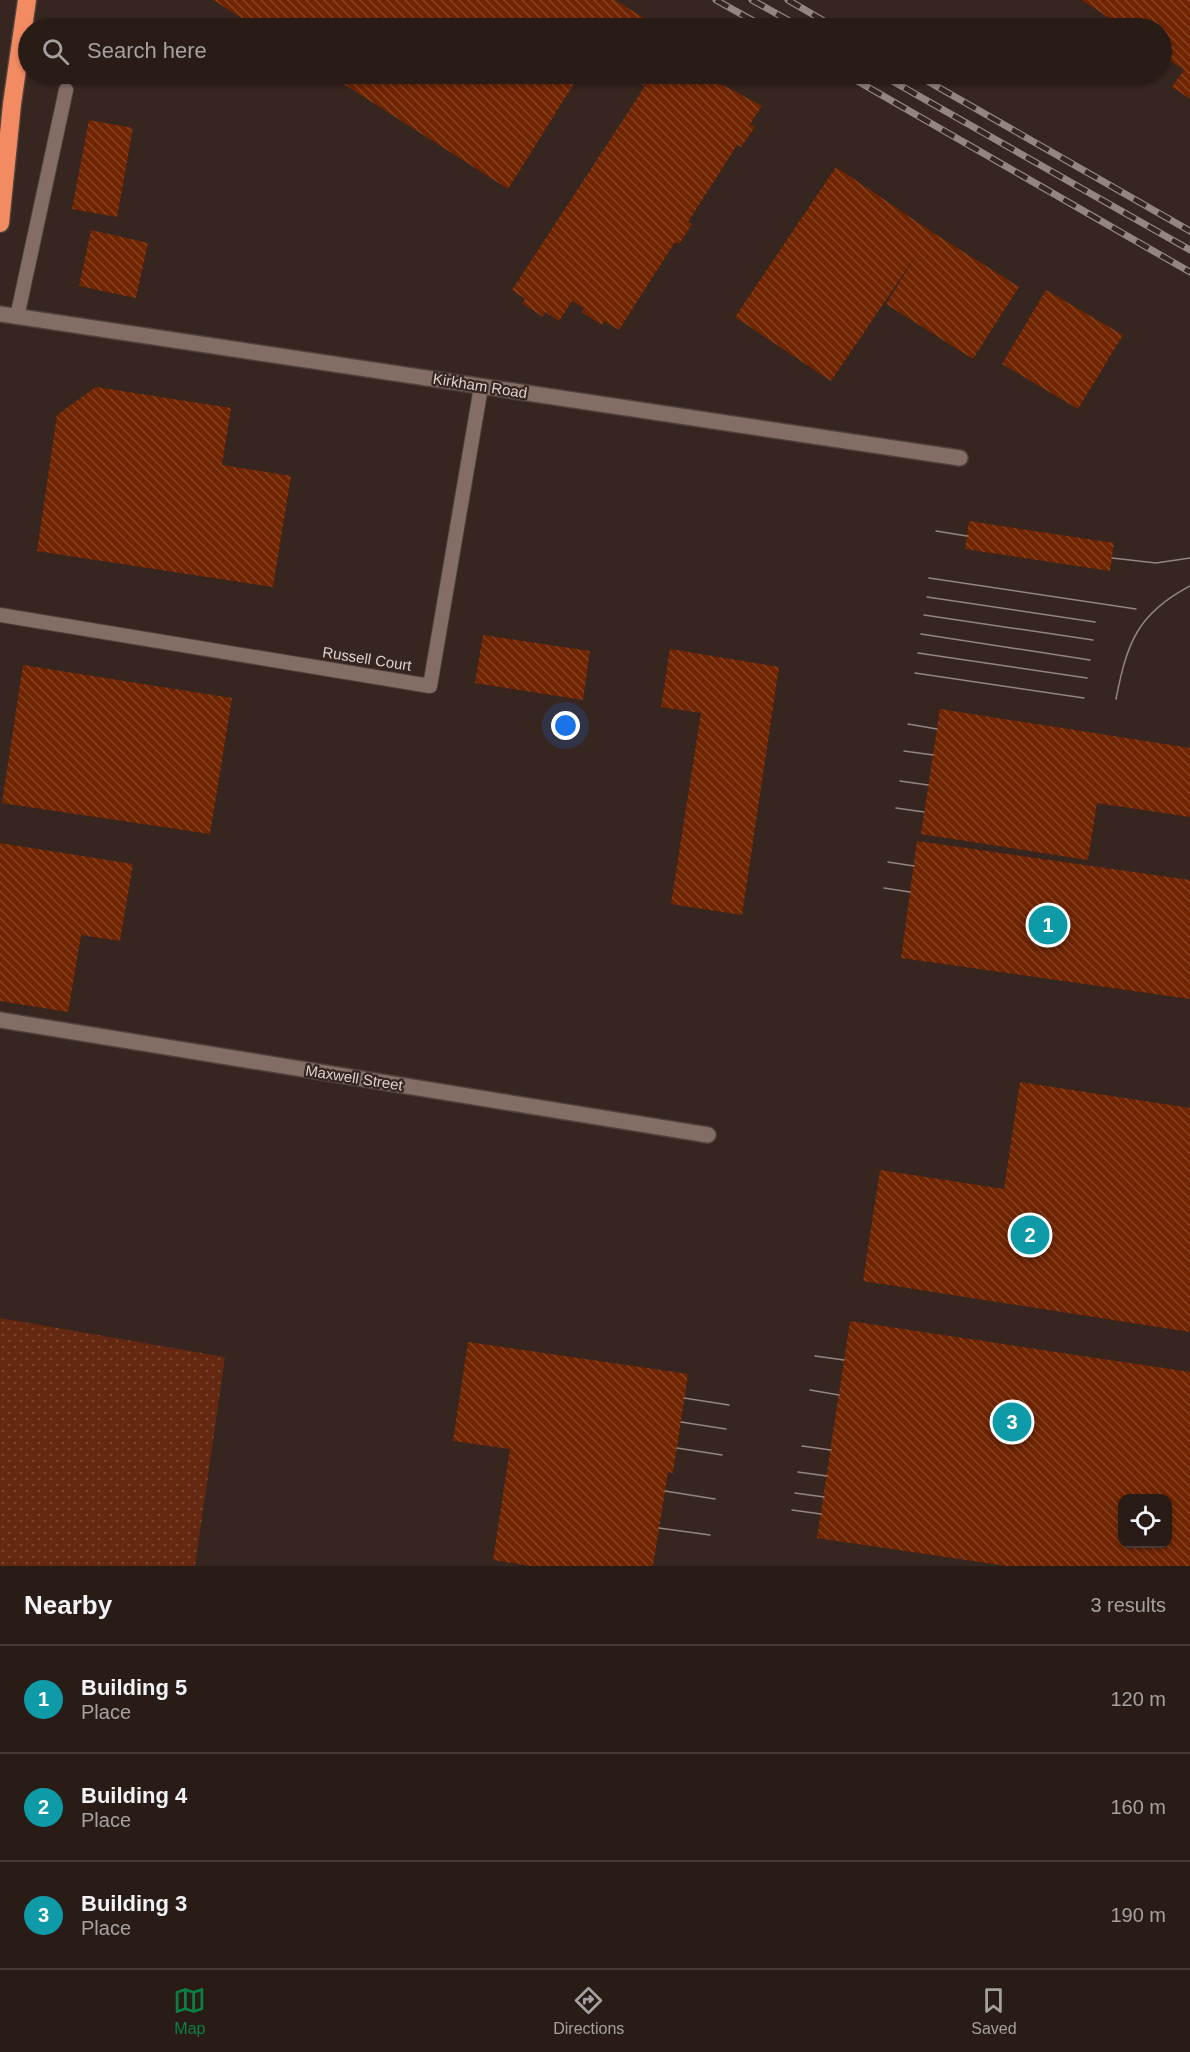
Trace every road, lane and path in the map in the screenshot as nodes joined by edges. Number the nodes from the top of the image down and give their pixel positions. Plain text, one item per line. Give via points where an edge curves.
1 (27, 0) edge
2 (24, 18) edge
3 (18, 62) edge
4 (66, 90) dead end
5 (0, 224) edge
6 (0, 314) edge
7 (17, 317) junction
8 (481, 387) junction
9 (960, 458) dead end
10 (0, 615) edge
11 (0, 1020) edge
12 (708, 1135) dead end

1 - 2 highway
3 - 5 highway
4 - 7 lane
6 - 7 street, Kirkham Road
7 - 8 street, Kirkham Road
8 - 9 street, Kirkham Road
8 - 10 lane, Russell Court via 430,686
11 - 12 street, Maxwell Street

